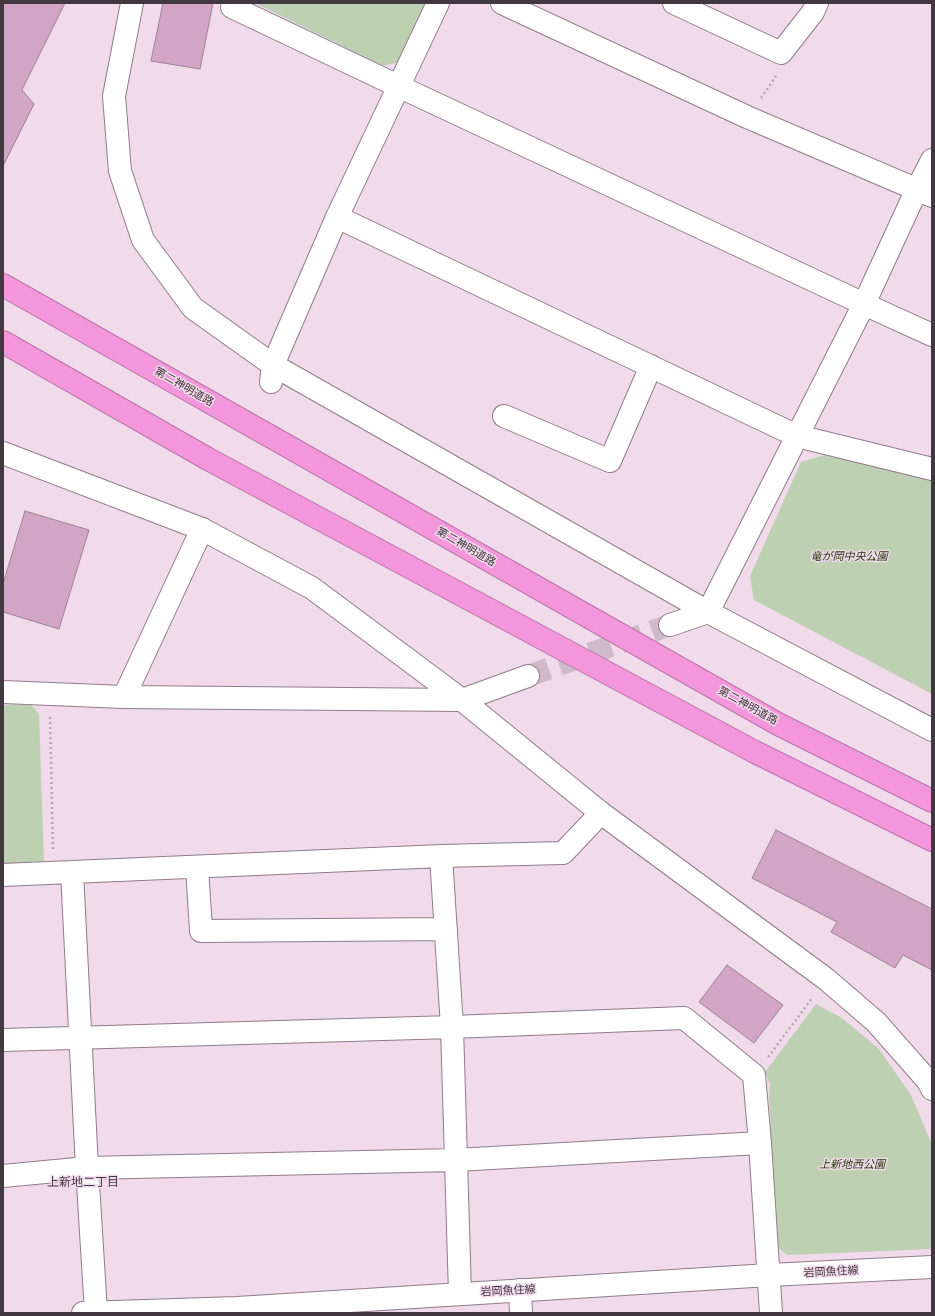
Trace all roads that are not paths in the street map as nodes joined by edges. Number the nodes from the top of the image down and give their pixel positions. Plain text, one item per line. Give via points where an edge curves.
1 (132, 3) edge
2 (234, 3) edge
3 (438, 3) edge
4 (502, 3) edge
5 (674, 3) edge
6 (817, 3) edge
7 (398, 86) junction
8 (932, 160) edge
9 (925, 192) edge
10 (337, 217) junction
11 (3, 285) edge
12 (864, 304) junction
13 (932, 335) edge
14 (3, 342) edge
15 (651, 366) junction
16 (272, 374) junction
17 (504, 416) dead end
18 (797, 436) junction
19 (3, 453) edge
20 (932, 469) edge
21 (202, 529) junction
22 (708, 612) junction
23 (670, 625) tunnel mouth
24 (528, 676) tunnel mouth
25 (3, 692) edge
26 (124, 697) junction
27 (462, 700) junction
28 (932, 730) edge
29 (932, 801) edge
30 (601, 813) junction
31 (932, 840) edge
32 (442, 856) junction
33 (197, 867) junction
34 (63, 872) junction
35 (3, 875) edge
36 (446, 929) junction
37 (452, 1027) junction
38 (80, 1037) junction
39 (3, 1040) edge
40 (932, 1088) edge
41 (760, 1142) junction
42 (456, 1160) junction
43 (87, 1168) junction
44 (3, 1176) edge
45 (932, 1267) edge
46 (769, 1275) junction
47 (520, 1290) junction
48 (460, 1294) junction
49 (387, 1306) edge
50 (237, 1310) edge
51 (90, 1313) edge
52 (521, 1313) edge
53 (771, 1313) edge

1 - 16 street via 114,96 120,171 143,240 193,308
2 - 7 street via 232,7
3 - 7 street
4 - 9 street via 747,116
5 - 6 street via 781,53 813,12
7 - 10 street
7 - 12 street
8 - 9 street
9 - 12 street
10 - 15 street
10 - 16 street
11 - 29 highway, 第二神明道路 via 778,724
12 - 13 street
12 - 18 street
14 - 31 highway via 222,467 753,751
15 - 17 street via 610,461
15 - 18 street
16 - 22 street
18 - 20 street
18 - 22 street
19 - 21 street
21 - 26 street
21 - 27 street via 312,588
22 - 23 street
22 - 28 street
24 - 27 street
25 - 26 street
26 - 27 street
27 - 30 street
30 - 32 street via 563,853
30 - 40 street via 826,979 876,1022
32 - 33 street
32 - 36 street
33 - 34 street
33 - 36 street via 201,931
34 - 35 street
34 - 38 street
36 - 37 street
37 - 38 street
37 - 41 street via 684,1018 754,1075
37 - 42 street
38 - 39 street
38 - 43 street
41 - 42 street
41 - 46 street
42 - 43 street
42 - 48 street
43 - 44 street
43 - 51 street
45 - 46 street, 岩岡魚住線
46 - 47 street, 岩岡魚住線
46 - 53 street
47 - 48 street, 岩岡魚住線
47 - 52 street
48 - 49 street, 岩岡魚住線
49 - 50 street, 岩岡魚住線
50 - 51 street, 岩岡魚住線

